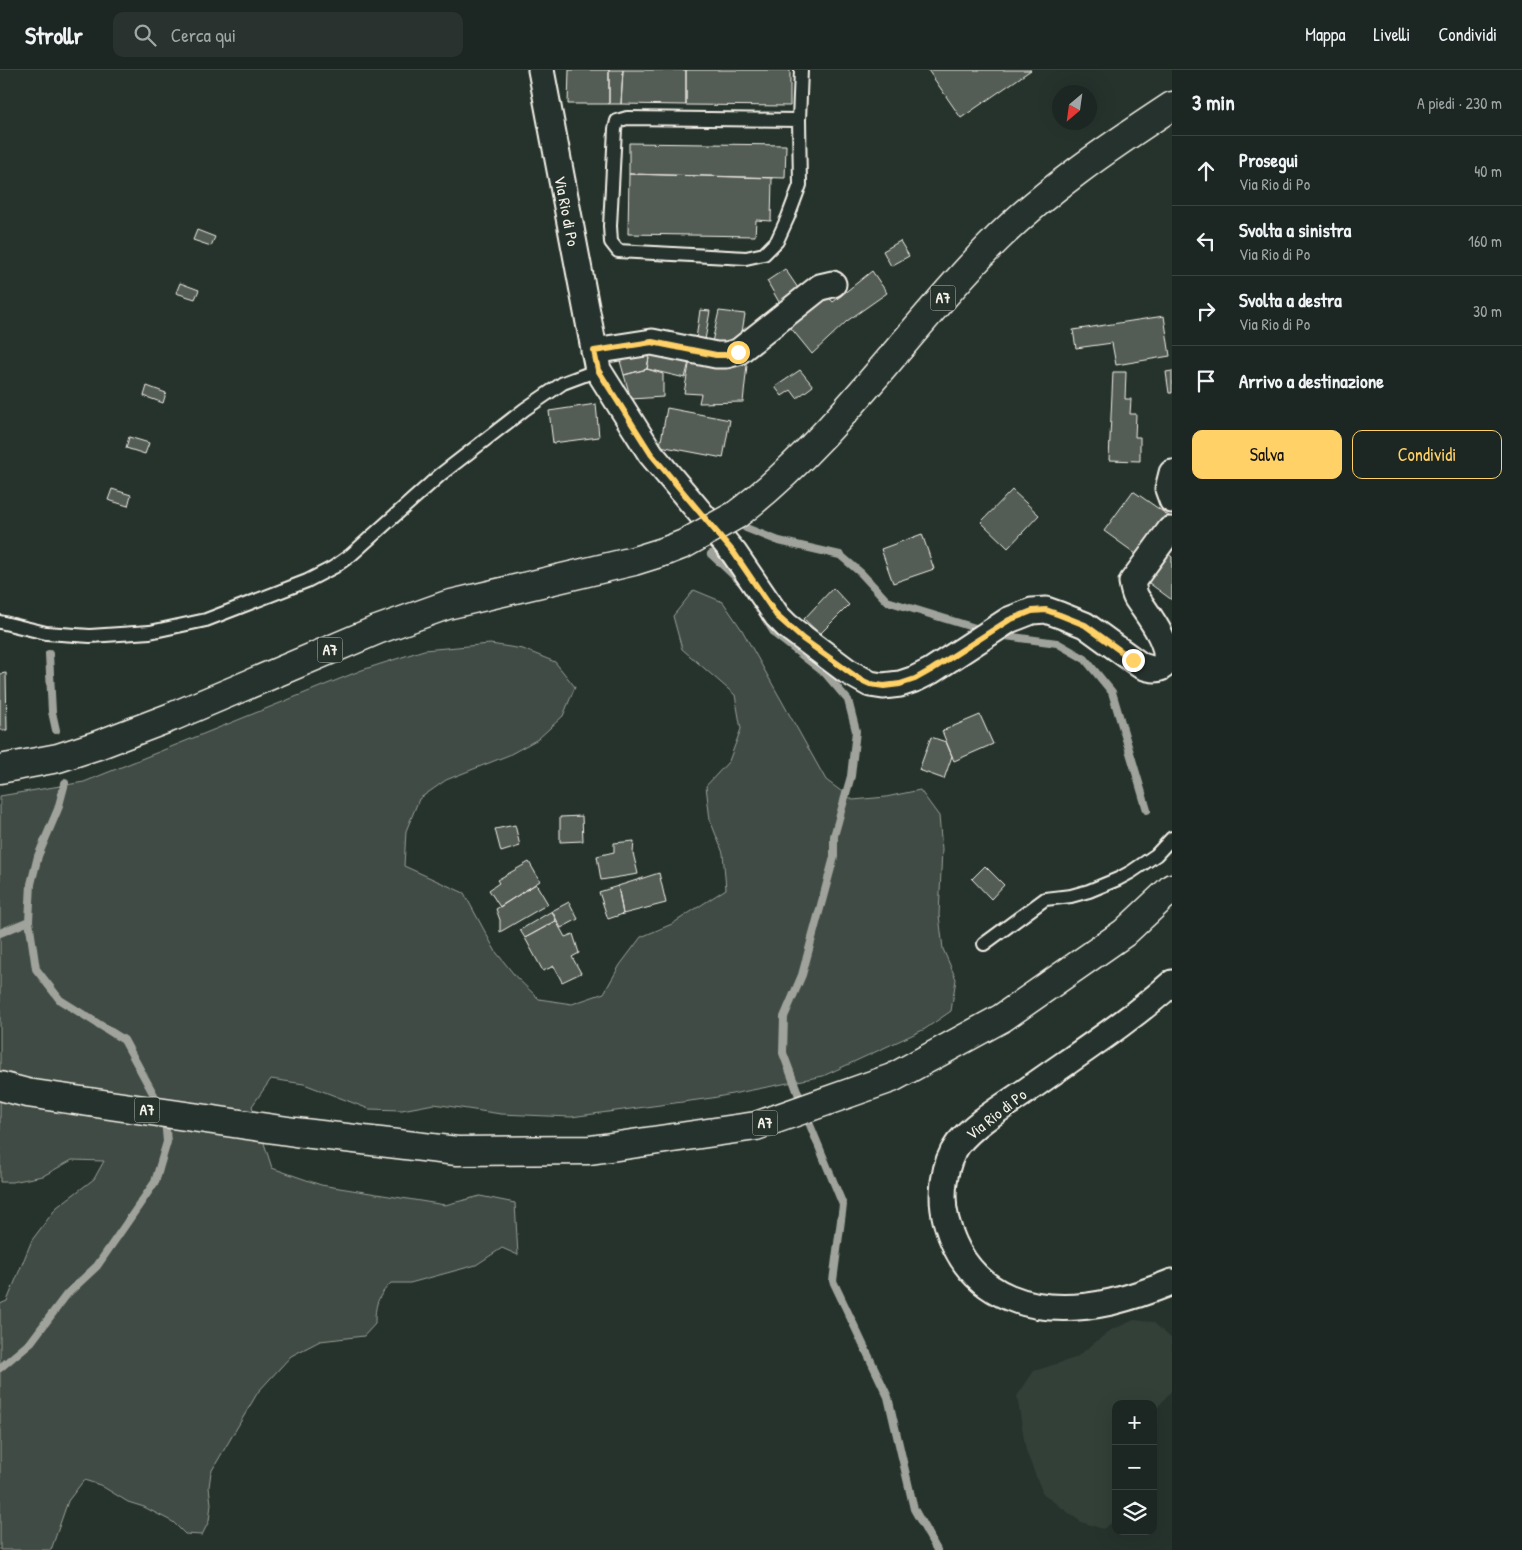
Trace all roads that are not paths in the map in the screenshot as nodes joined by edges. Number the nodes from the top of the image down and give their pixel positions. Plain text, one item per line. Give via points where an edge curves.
1 (541, 70) edge
2 (801, 70) edge
3 (1172, 106) edge
4 (799, 120) junction
5 (833, 284) dead end
6 (596, 360) junction
7 (1172, 473) edge
8 (1172, 500) edge
9 (1172, 530) edge
10 (0, 622) edge
11 (0, 769) edge
12 (1172, 838) edge
13 (1172, 888) edge
14 (984, 944) dead end
15 (1172, 983) edge
16 (0, 1086) edge
17 (1172, 1282) edge

1 - 6 street, Via Rio di Po
2 - 4 lane
3 - 11 highway, A7, bridge via 1023,215 964,274 796,463 736,515 666,551 431,610 98,745 58,758
4 - 4 lane via 800,185 777,241 764,254 746,258 618,251 611,242 617,120
5 - 6 street via 820,287 738,352 716,355 652,342
6 - 9 street, Via Rio di Po via 651,454 734,553 777,616 840,666 870,684 884,686 915,679 1009,620 1032,611 1046,610 1085,625 1148,669 1164,666 1169,657 1166,638 1136,598 1132,582
6 - 10 lane via 525,408 440,475 351,555 307,581 206,620 150,632 46,633
7 - 8 street via 1168,489
12 - 14 lane via 1156,855 1124,876 1080,893 1045,899
13 - 16 highway, A7 via 1124,933 1002,1018 892,1078 756,1126 590,1150 457,1151 295,1132 27,1093
15 - 17 street, Via Rio di Po via 977,1126 952,1155 944,1191 949,1230 959,1254 974,1275 1008,1298 1052,1308 1088,1306 1137,1295

